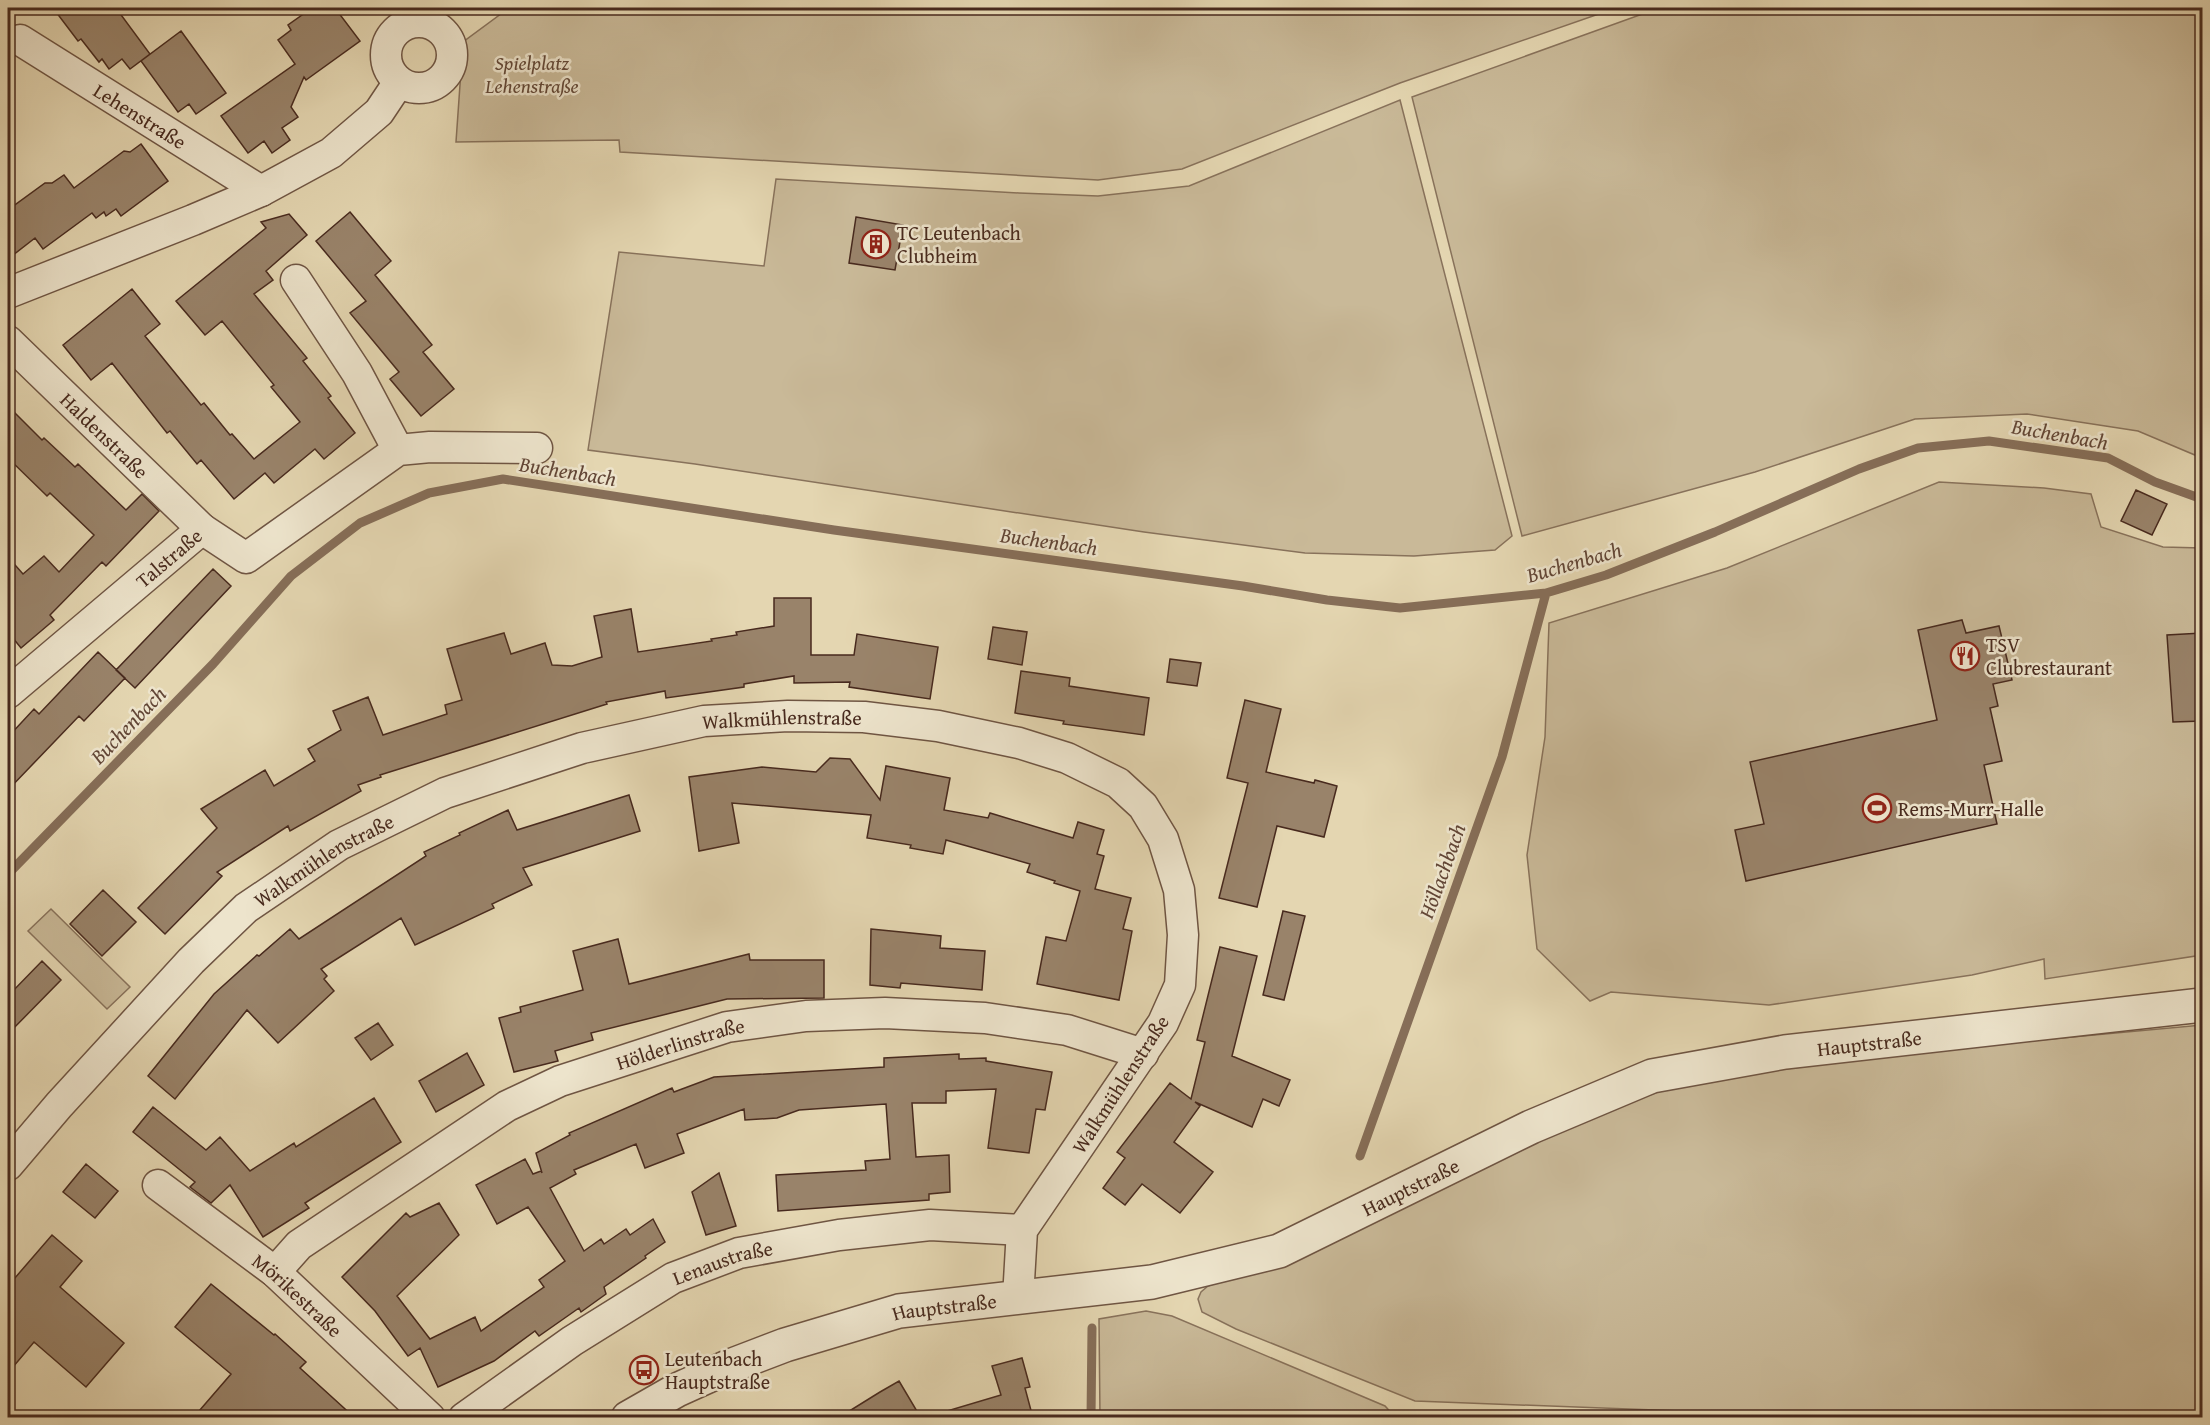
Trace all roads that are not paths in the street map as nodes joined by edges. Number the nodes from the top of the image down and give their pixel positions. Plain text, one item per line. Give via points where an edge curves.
1 (406, 15) edge
2 (20, 40) dead end
3 (399, 82) junction
4 (261, 191) junction
5 (296, 280) dead end
6 (8, 293) edge
7 (8, 341) edge
8 (537, 448) dead end
9 (398, 450) junction
10 (202, 529) junction
11 (8, 693) edge
12 (2202, 1005) edge
13 (1143, 1054) junction
14 (8, 1165) edge
15 (158, 1185) dead end
16 (1022, 1230) junction
17 (275, 1272) junction
18 (1018, 1298) junction
19 (430, 1418) edge
20 (465, 1418) edge
21 (628, 1418) edge

1 - 3 street via 387,45 387,66
1 - 3 street via 441,29 453,48 453,60 442,80 432,86 421,89
2 - 4 street, Lehenstraße
3 - 4 street via 379,112 331,153
4 - 6 street
5 - 9 street via 357,374
7 - 10 street, Haldenstraße
8 - 9 street
9 - 10 street, Talstraße via 246,558
10 - 11 street, Talstraße
12 - 18 street, Hauptstraße via 1785,1052 1652,1076 1531,1128 1279,1251 1152,1282
13 - 14 street, Walkmühlenstraße via 1180,985 1183,935 1179,890 1163,839 1143,806 1118,783 1067,758 1019,743 938,726 864,717 704,721 582,748 444,793 339,844 246,908 191,961
13 - 16 street, Walkmühlenstraße
13 - 17 street, Hölderlinstraße via 1067,1030 985,1018 885,1013 806,1016 727,1027 560,1081 507,1106 299,1245
15 - 17 street, Mörikestraße
16 - 18 street
16 - 20 street, Lenaustraße via 930,1225 839,1235 739,1253 673,1278 572,1341
17 - 19 street, Mörikestraße
18 - 21 street, Hauptstraße via 899,1311 841,1327 730,1366

